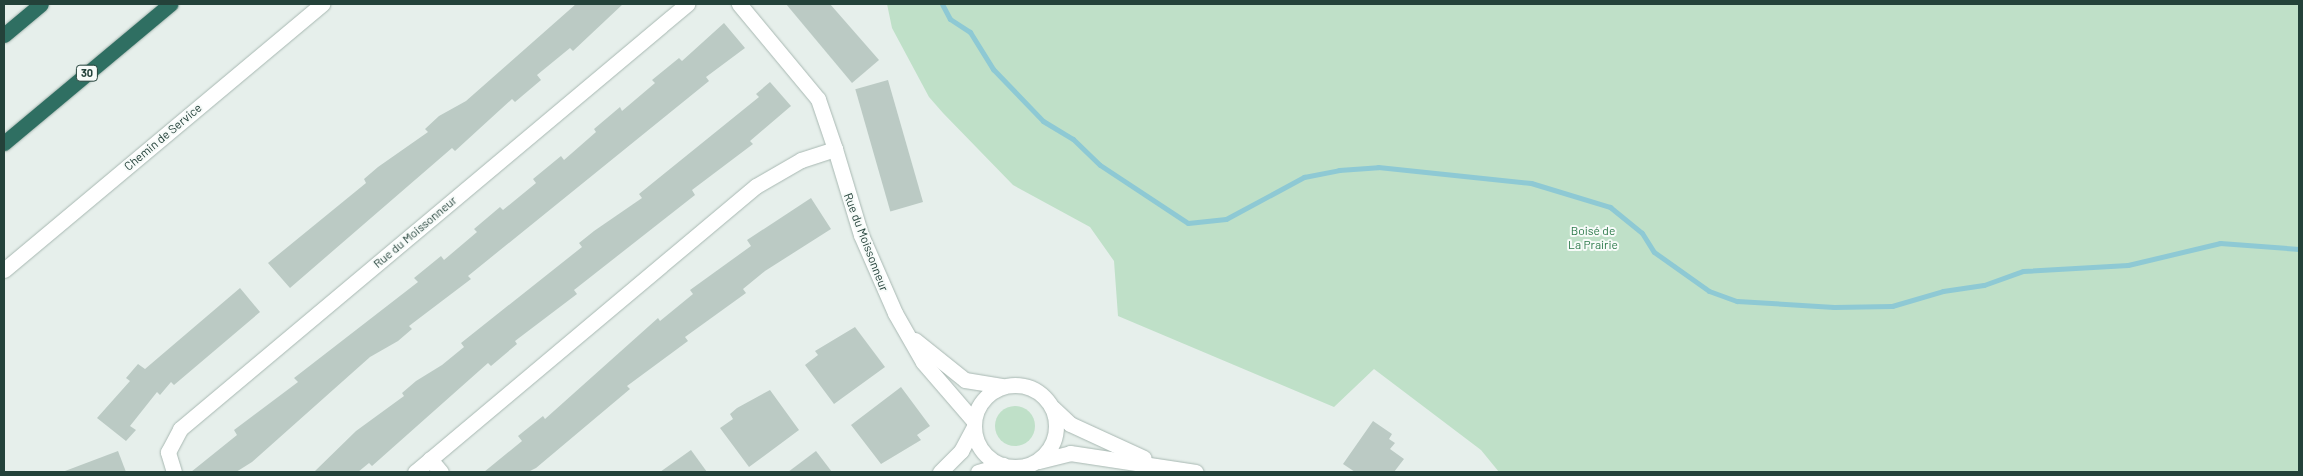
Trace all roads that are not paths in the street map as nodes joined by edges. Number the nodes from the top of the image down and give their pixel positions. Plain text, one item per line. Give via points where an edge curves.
1 (41, 4) edge
2 (170, 4) edge
3 (322, 4) edge
4 (688, 4) edge
5 (739, 4) edge
6 (4, 35) edge
7 (4, 143) edge
8 (835, 149) junction
9 (4, 270) edge
10 (906, 332) junction
11 (1005, 386) junction
12 (1052, 408) junction
13 (974, 424) junction
14 (430, 459) junction
15 (1157, 463) junction
16 (1003, 465) junction
17 (1028, 465) junction
18 (174, 472) edge
19 (416, 472) edge
20 (441, 472) edge
21 (940, 472) edge
22 (978, 472) edge
23 (1196, 472) edge

1 - 6 highway
2 - 7 highway, 30
3 - 9 street, Chemin de Service
4 - 18 street, Rue du Moissonneur via 180,429 168,452
5 - 8 street, Rue du Moissonneur via 818,99
8 - 10 street, Rue du Moissonneur via 864,243
8 - 14 street via 801,160 756,186
10 - 11 street, Rue du Moissonneur via 965,380 986,387
10 - 13 street, Rue du Moissonneur via 927,368
11 - 12 street via 1036,390
11 - 13 street via 984,399
12 - 15 street via 1077,428
12 - 17 street via 1056,422 1050,448
13 - 16 street via 982,451
13 - 21 street via 962,451
14 - 19 street
14 - 20 street
15 - 17 street via 1070,453
15 - 23 street
16 - 17 street
16 - 22 street

